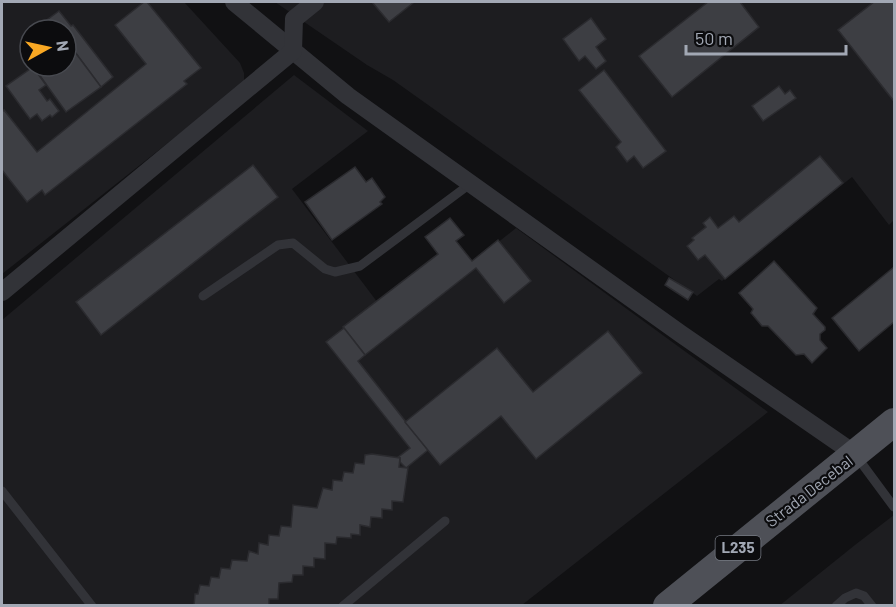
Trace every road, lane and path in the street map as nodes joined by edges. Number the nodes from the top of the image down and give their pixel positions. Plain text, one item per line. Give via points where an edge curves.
1 (234, 2) edge
2 (315, 2) edge
3 (293, 51) junction
4 (470, 184) junction
5 (2, 292) edge
6 (203, 296) dead end
7 (894, 422) edge
8 (894, 434) edge
9 (855, 454) junction
10 (2, 491) edge
11 (894, 507) edge
12 (445, 521) dead end
13 (671, 604) edge
14 (92, 606) edge
15 (343, 606) edge
16 (836, 606) edge
17 (872, 606) edge

1 - 3 street
2 - 3 street via 294,19
3 - 4 street
3 - 5 street
4 - 6 lane via 360,266 335,272 325,269 292,243 278,245
4 - 9 street
7 - 9 main road, Strada Decebal / L235
8 - 9 lane
9 - 11 lane
9 - 13 main road, Strada Decebal / L235
10 - 14 lane
12 - 15 lane
16 - 17 lane via 856,593

